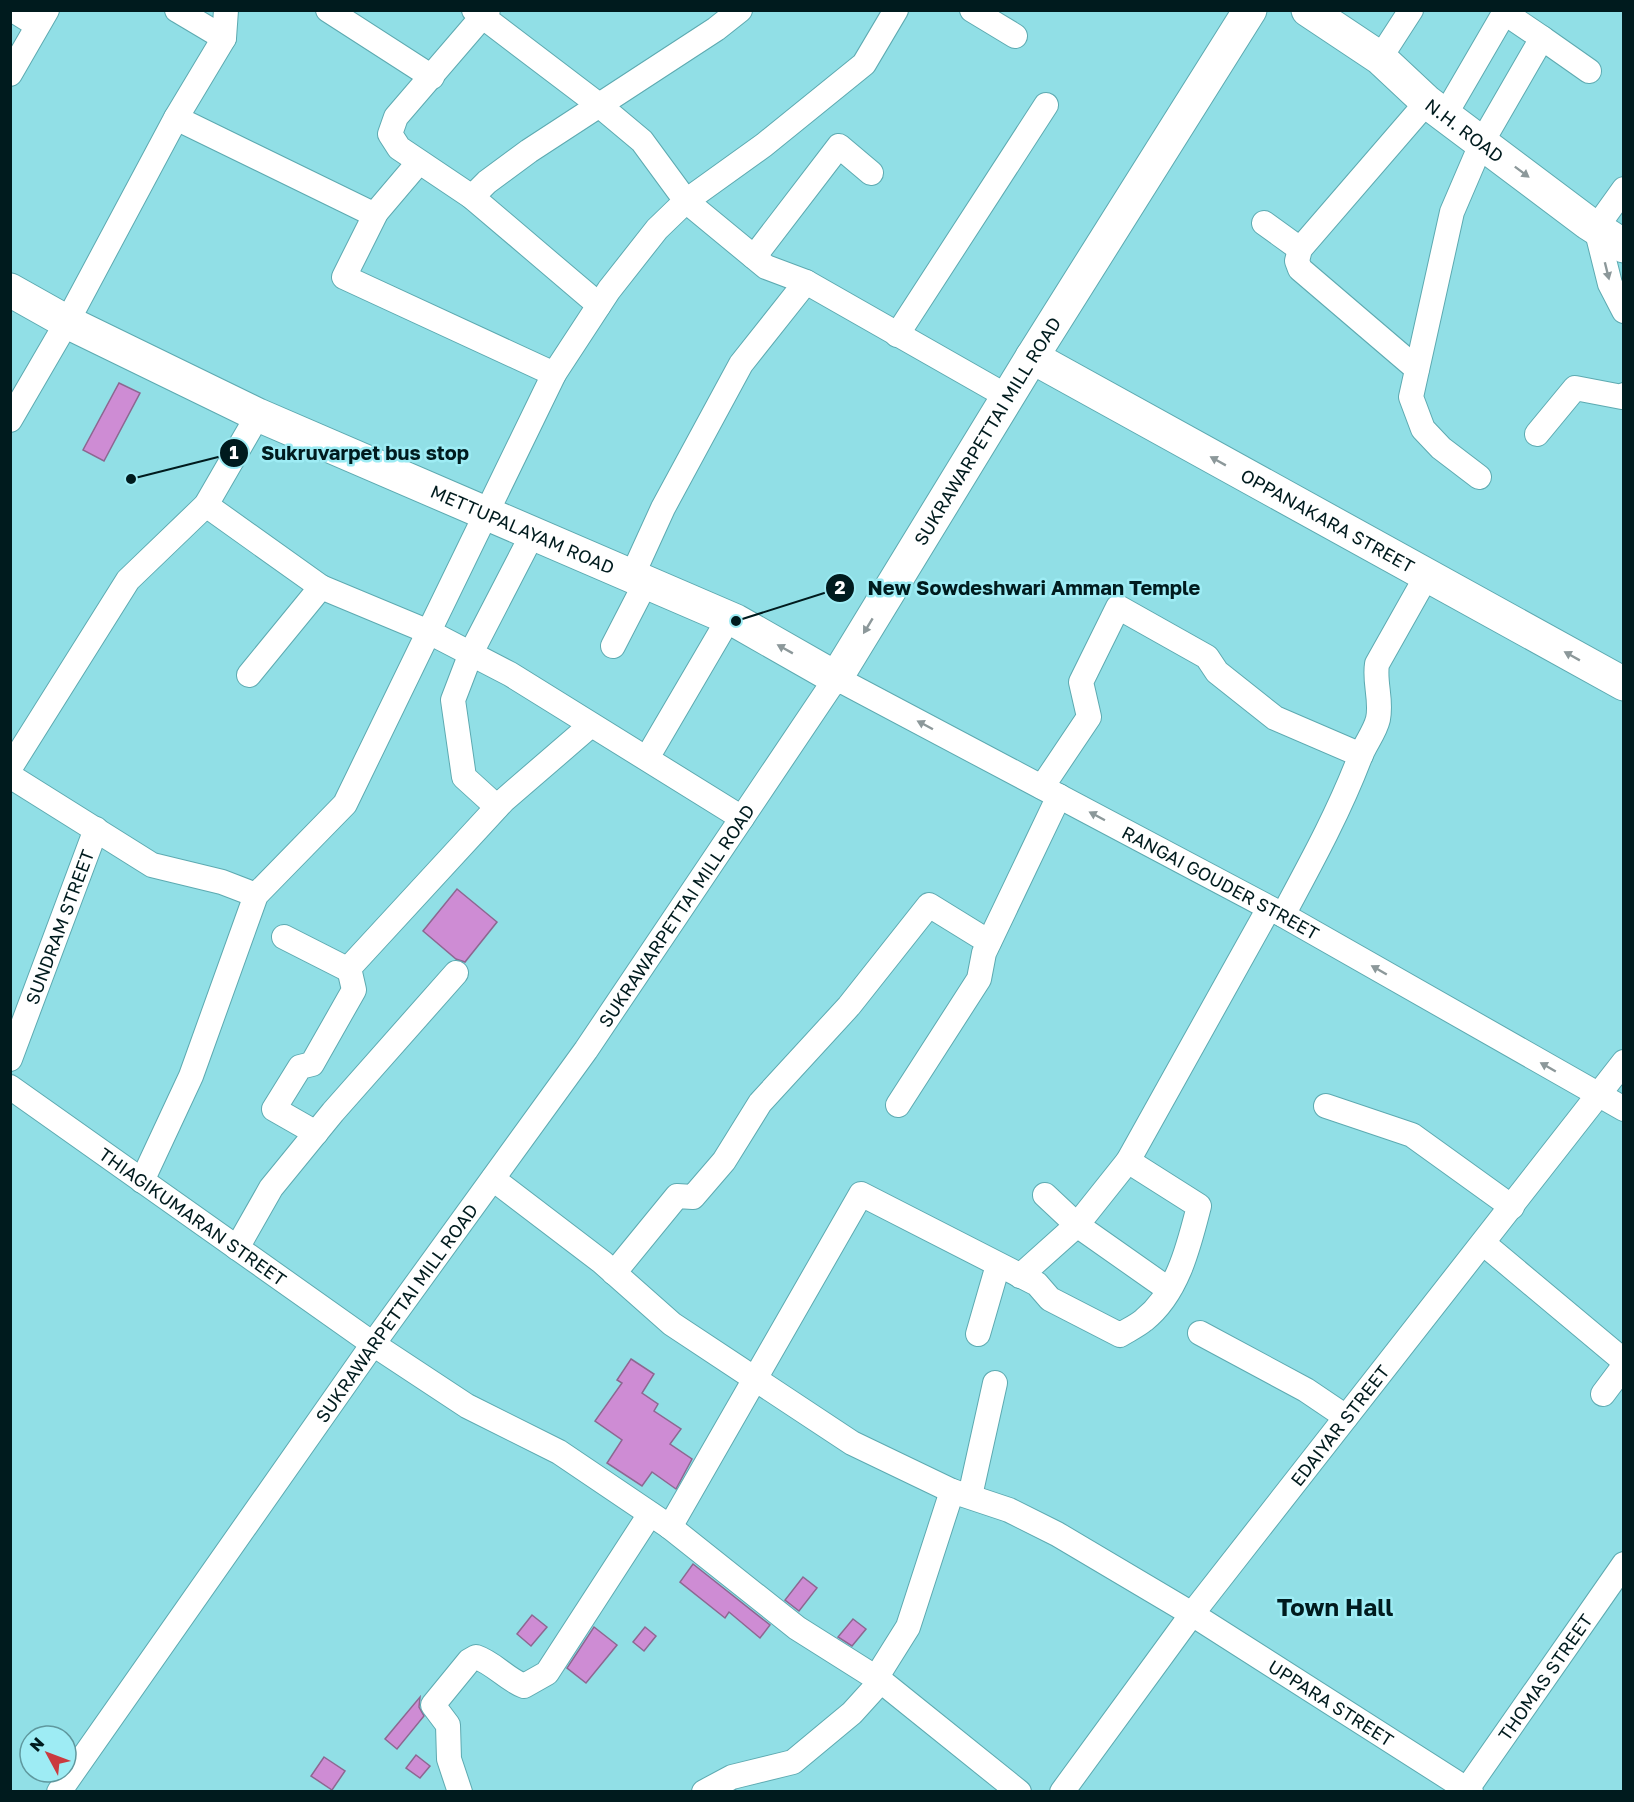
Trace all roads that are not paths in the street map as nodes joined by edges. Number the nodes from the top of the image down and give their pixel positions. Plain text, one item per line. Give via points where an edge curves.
1 (13, 10) edge
2 (177, 10) edge
3 (226, 10) edge
4 (328, 10) edge
5 (740, 10) edge
6 (896, 10) edge
7 (972, 10) edge
8 (1250, 10) edge
9 (1308, 10) edge
10 (1411, 10) edge
11 (1506, 12) edge
12 (482, 13) edge
13 (42, 18) edge
14 (1015, 36) dead end
15 (224, 38) junction
16 (1542, 38) junction
17 (1380, 58) junction
18 (1588, 71) dead end
19 (10, 74) edge
20 (432, 76) junction
21 (599, 105) junction
22 (1046, 105) dead end
23 (1436, 108) junction
24 (176, 118) junction
25 (1482, 142) junction
26 (419, 162) junction
27 (872, 173) dead end
28 (1623, 189) edge
29 (472, 198) junction
30 (686, 201) junction
31 (374, 215) junction
32 (1264, 224) dead end
33 (1596, 228) junction
34 (1623, 246) edge
35 (1300, 249) junction
36 (754, 257) junction
37 (806, 282) junction
38 (10, 290) edge
39 (599, 305) junction
40 (1623, 311) edge
41 (67, 322) junction
42 (897, 335) junction
43 (1032, 357) junction
44 (1417, 369) junction
45 (554, 374) junction
46 (1623, 395) edge
47 (1008, 397) junction
48 (258, 415) junction
49 (10, 420) edge
50 (1537, 434) dead end
51 (1479, 477) dead end
52 (206, 505) junction
53 (486, 516) junction
54 (532, 535) junction
55 (1426, 577) junction
56 (639, 579) junction
57 (321, 587) junction
58 (729, 618) junction
59 (429, 632) junction
60 (613, 646) dead end
61 (471, 653) junction
62 (249, 675) dead end
63 (836, 678) junction
64 (1623, 684) edge
65 (591, 725) junction
66 (1361, 755) junction
67 (647, 758) junction
68 (10, 768) edge
69 (10, 776) edge
70 (1051, 792) junction
71 (497, 807) junction
72 (742, 818) junction
73 (96, 829) junction
74 (256, 895) junction
75 (1276, 912) junction
76 (284, 937) dead end
77 (989, 942) junction
78 (349, 970) junction
79 (456, 974) dead end
80 (10, 1059) edge
81 (1623, 1062) edge
82 (10, 1087) edge
83 (1599, 1096) junction
84 (898, 1105) dead end
85 (1326, 1106) dead end
86 (1623, 1109) edge
87 (316, 1133) junction
88 (1128, 1161) junction
89 (493, 1179) junction
90 (142, 1181) junction
91 (1045, 1195) dead end
92 (1512, 1207) junction
93 (1077, 1225) junction
94 (1483, 1243) junction
95 (237, 1248) junction
96 (998, 1265) junction
97 (614, 1273) junction
98 (1020, 1276) junction
99 (1168, 1289) junction
100 (1200, 1333) dead end
101 (978, 1334) dead end
102 (373, 1344) junction
103 (1623, 1361) edge
104 (1623, 1366) edge
105 (754, 1381) junction
106 (995, 1383) dead end
107 (1603, 1394) dead end
108 (1346, 1417) junction
109 (961, 1494) junction
110 (650, 1514) junction
111 (670, 1527) junction
112 (1623, 1564) edge
113 (1192, 1614) junction
114 (878, 1680) junction
115 (59, 1791) edge
116 (460, 1791) edge
117 (704, 1791) edge
118 (1019, 1791) edge
119 (1062, 1791) edge
120 (1467, 1791) edge

1 - 13 street
2 - 15 street
3 - 15 street
4 - 20 street
5 - 21 street
6 - 30 street via 864,64 764,145
7 - 14 street
8 - 43 highway, SUKRAWARPETTAI MILL ROAD
9 - 17 highway, N.H. ROAD
10 - 17 street
11 - 16 street
11 - 23 street
12 - 20 street
12 - 21 street
13 - 19 street
15 - 24 street
16 - 18 street
16 - 25 street
17 - 23 highway, N.H. ROAD
20 - 26 street via 396,117 390,134 399,148
21 - 29 street via 529,151
21 - 30 street via 642,141
22 - 42 street
23 - 25 highway, N.H. ROAD
23 - 35 street
24 - 31 street
24 - 41 street
25 -> 33 highway, N.H. ROAD
25 - 44 street via 1452,212
26 - 29 street
26 - 31 street
27 - 36 street via 838,146
28 - 33 street
29 - 39 street
30 - 36 street
30 - 39 street via 657,229
31 - 45 street via 344,277
32 - 35 street
33 - 34 highway, N.H. ROAD
33 -> 40 street via 1610,284
35 - 44 street via 1300,269
36 - 37 street via 766,267
37 - 42 street
37 - 56 street via 741,364 663,508
38 - 41 highway, METTUPALAYAM ROAD
39 - 45 street
41 - 48 highway, METTUPALAYAM ROAD
41 - 49 street
42 - 47 street
43 - 47 highway, SUKRAWARPETTAI MILL ROAD
55 -> 43 highway, OPPANAKARA STREET
44 - 51 street via 1411,397 1423,429 1440,448
45 - 53 street
46 - 50 street via 1575,388
47 -> 63 highway, SUKRAWARPETTAI MILL ROAD
48 - 52 street
48 - 53 highway, METTUPALAYAM ROAD
52 - 57 street
52 - 68 street via 128,580
53 - 54 highway, METTUPALAYAM ROAD
53 - 59 street
54 - 56 highway, METTUPALAYAM ROAD
54 - 61 street
64 -> 55 highway, OPPANAKARA STREET
55 - 66 street via 1377,664 1378,721
56 - 58 highway, METTUPALAYAM ROAD
56 - 60 street
57 - 59 street
57 - 62 street
63 -> 58 highway, METTUPALAYAM ROAD
58 - 67 street
59 - 61 street
59 - 74 street via 345,804
61 - 65 street
61 - 71 street via 453,700 464,777
70 -> 63 street, RANGAI GOUDER STREET
63 - 72 street, SUKRAWARPETTAI MILL ROAD
65 - 67 street
65 - 71 street
66 - 70 street via 1275,718 1217,672 1207,657 1118,607 1082,682 1089,717
66 - 75 street via 1350,785
67 - 72 street
69 - 73 street
75 -> 70 street, RANGAI GOUDER STREET
70 - 77 street
71 - 78 street
72 - 89 street, SUKRAWARPETTAI MILL ROAD via 586,1050
73 - 74 street via 153,865
73 - 80 street, SUNDRAM STREET
74 - 90 street via 191,1076
83 -> 75 street, RANGAI GOUDER STREET
75 - 88 street
76 - 78 street
77 - 84 street via 979,979
77 - 97 street via 929,905 849,1006 759,1103 724,1161 693,1197 677,1196
78 - 87 street via 354,990 312,1064 300,1067 274,1109
79 - 87 street
81 - 83 street, EDAIYAR STREET
82 - 90 street, THIAGIKUMARAN STREET
83 - 86 street, RANGAI GOUDER STREET
83 - 92 street, EDAIYAR STREET
85 - 92 street via 1412,1136
87 - 95 street via 271,1188
88 - 93 street
88 - 99 street via 1199,1206 1187,1253
89 - 97 street, UPPARA STREET
89 - 102 street, SUKRAWARPETTAI MILL ROAD
90 - 95 street, THIAGIKUMARAN STREET
91 - 93 street
92 - 94 street, EDAIYAR STREET
93 - 98 street
93 - 99 street
94 - 103 street
94 - 108 street, EDAIYAR STREET
95 - 102 street, THIAGIKUMARAN STREET
96 - 98 street
96 - 101 street
96 - 105 street via 861,1194
97 - 105 street, UPPARA STREET via 672,1324
98 - 99 street via 1037,1284 1050,1299 1120,1335 1145,1319
100 - 108 street via 1306,1390
102 - 110 street, THIAGIKUMARAN STREET via 467,1406 559,1452
102 - 115 street, SUKRAWARPETTAI MILL ROAD
104 - 107 street
105 - 109 street, UPPARA STREET via 852,1443
105 - 111 street
106 - 109 street
108 - 113 street, EDAIYAR STREET
109 - 113 street, UPPARA STREET via 1009,1510 1058,1534
109 - 114 street via 908,1627
110 - 111 street, THIAGIKUMARAN STREET
110 - 116 street via 547,1673 524,1686 476,1657 433,1706 448,1725 448,1759
111 - 114 street, THIAGIKUMARAN STREET via 797,1628
112 - 120 street, THOMAS STREET
113 - 119 street, EDAIYAR STREET
113 - 120 street, UPPARA STREET
114 - 117 street via 852,1713 793,1762 732,1778
114 - 118 street, THIAGIKUMARAN STREET

